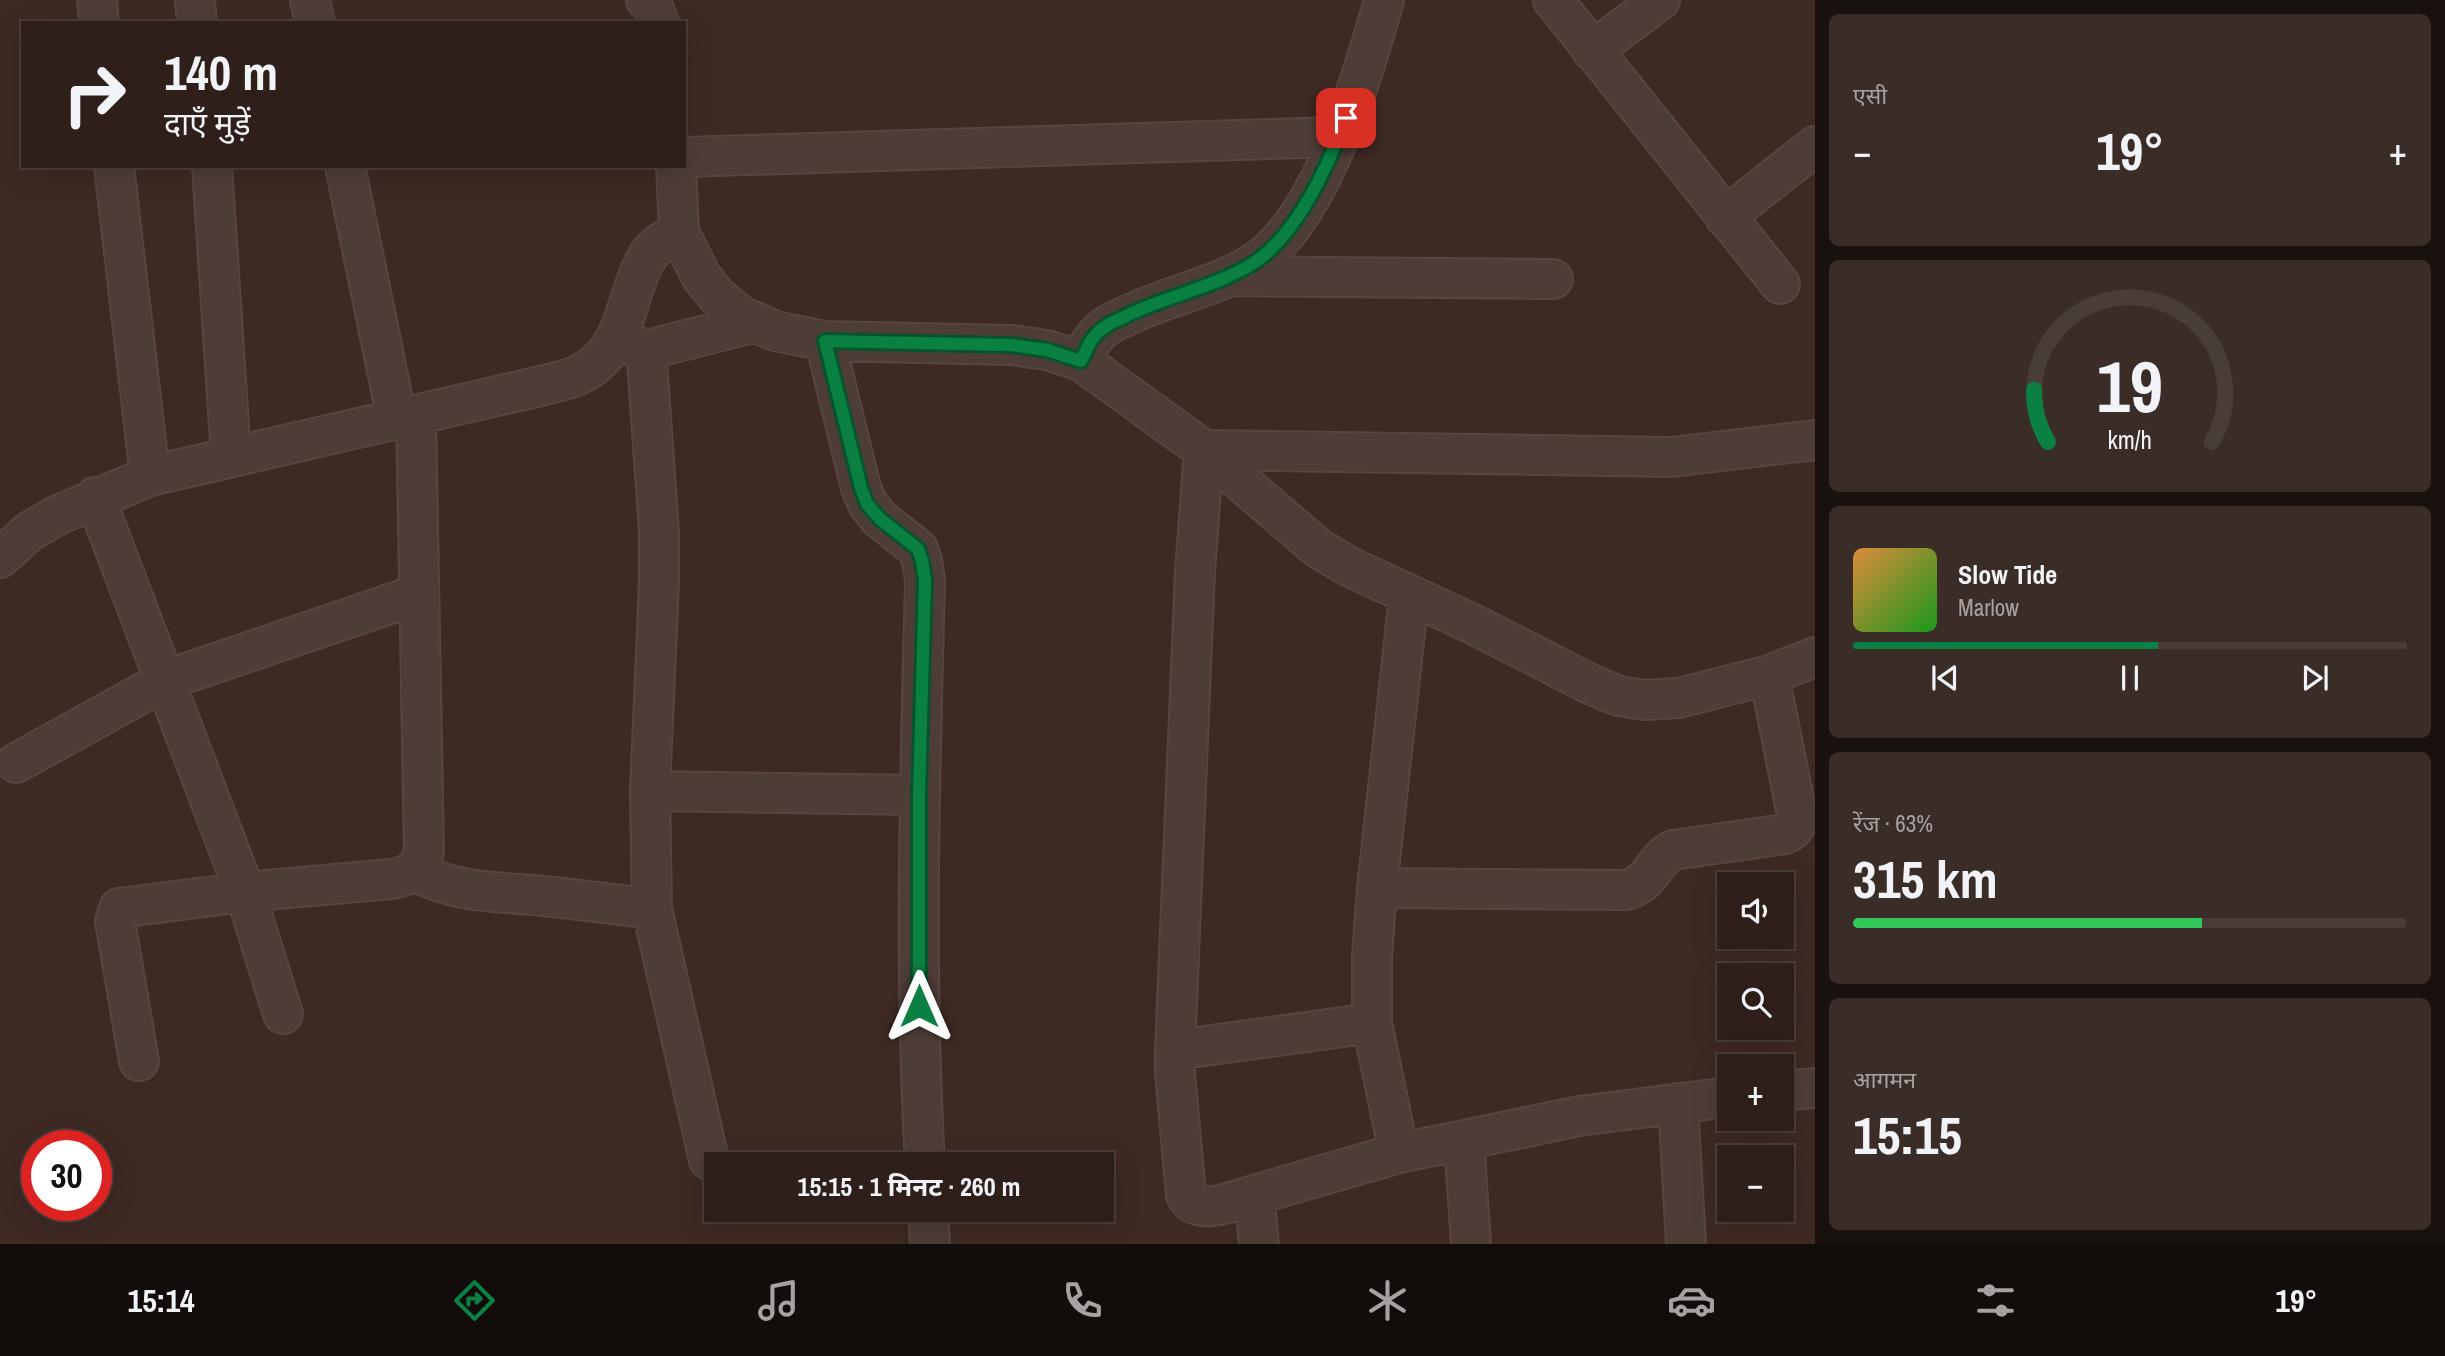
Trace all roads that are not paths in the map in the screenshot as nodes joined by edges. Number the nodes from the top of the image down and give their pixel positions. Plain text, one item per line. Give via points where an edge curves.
1 (97, 0) edge
2 (195, 0) edge
3 (310, 0) edge
4 (646, 0) edge
5 (1384, 0) edge
6 (1553, 0) edge
7 (1660, 0) edge
8 (99, 21) edge
9 (197, 21) edge
10 (315, 21) edge
11 (658, 21) edge
12 (1591, 51) junction
13 (1339, 137) junction
14 (1815, 146) edge
15 (686, 157) edge
16 (114, 168) edge
17 (212, 168) edge
18 (345, 168) edge
19 (676, 168) edge
20 (1725, 217) junction
21 (679, 232) junction
22 (1228, 276) junction
23 (1553, 279) dead end
24 (1780, 284) dead end
25 (756, 322) junction
26 (825, 341) junction
27 (630, 345) junction
28 (1081, 361) junction
29 (407, 417) junction
30 (1815, 440) edge
31 (1204, 450) junction
32 (231, 457) junction
33 (150, 476) junction
34 (95, 497) junction
35 (0, 558) edge
36 (419, 594) junction
37 (1409, 596) junction
38 (1815, 657) edge
39 (1769, 675) junction
40 (166, 680) junction
41 (16, 763) dead end
42 (650, 791) junction
43 (919, 795) junction
44 (415, 871) junction
45 (1377, 888) junction
46 (245, 892) junction
47 (652, 909) junction
48 (283, 1014) dead end
49 (1372, 1023) junction
50 (1175, 1050) junction
51 (139, 1061) dead end
52 (1815, 1088) edge
53 (1794, 1090) edge
54 (1717, 1098) edge
55 (1678, 1102) junction
56 (1464, 1140) junction
57 (707, 1152) edge
58 (924, 1152) edge
59 (1399, 1153) junction
60 (1254, 1195) junction
61 (929, 1222) edge
62 (930, 1244) edge
63 (1259, 1244) edge
64 (1471, 1244) edge
65 (1686, 1244) edge

1 - 8 street
2 - 9 street
3 - 10 street
4 - 11 street
5 - 13 street
6 - 12 street
7 - 12 street
12 - 20 street
13 - 15 street
13 - 22 street via 1303,209 1281,241
14 - 20 street
16 - 33 street
17 - 32 street
18 - 29 street
19 - 21 street
20 - 24 street
21 - 25 street via 716,295
21 - 27 street via 658,244 646,259
22 - 23 street
22 - 28 street via 1105,326
25 - 26 street via 775,331
25 - 27 street
26 - 28 street via 1011,345
26 - 43 street via 867,504 918,549 922,561
27 - 29 street via 577,376
27 - 42 street via 648,360 659,532
28 - 31 street
29 - 32 street
29 - 36 street
30 - 31 street via 1672,457
31 - 37 street via 1318,548
31 - 50 street
32 - 33 street
33 - 34 street
34 - 35 street via 30,531
34 - 40 street
36 - 40 street
36 - 44 street via 424,852
37 - 39 street via 1619,696 1679,698
37 - 45 street
38 - 39 street
39 - 45 street via 1797,815 1793,831 1673,850 1647,880 1627,890
40 - 41 street
40 - 46 street
42 - 43 street
42 - 47 street
43 - 58 street via 919,1059
44 - 46 street via 391,879
44 - 47 street via 446,885 478,891
45 - 49 street
46 - 48 street
46 - 51 street via 117,911
47 - 57 street
49 - 50 street
49 - 59 street
50 - 60 street via 1186,1195 1196,1206 1205,1207
52 - 53 street
54 - 55 street
55 - 56 street via 1579,1116
55 - 65 street
56 - 59 street
56 - 64 street
59 - 60 street
60 - 63 street
61 - 62 street

